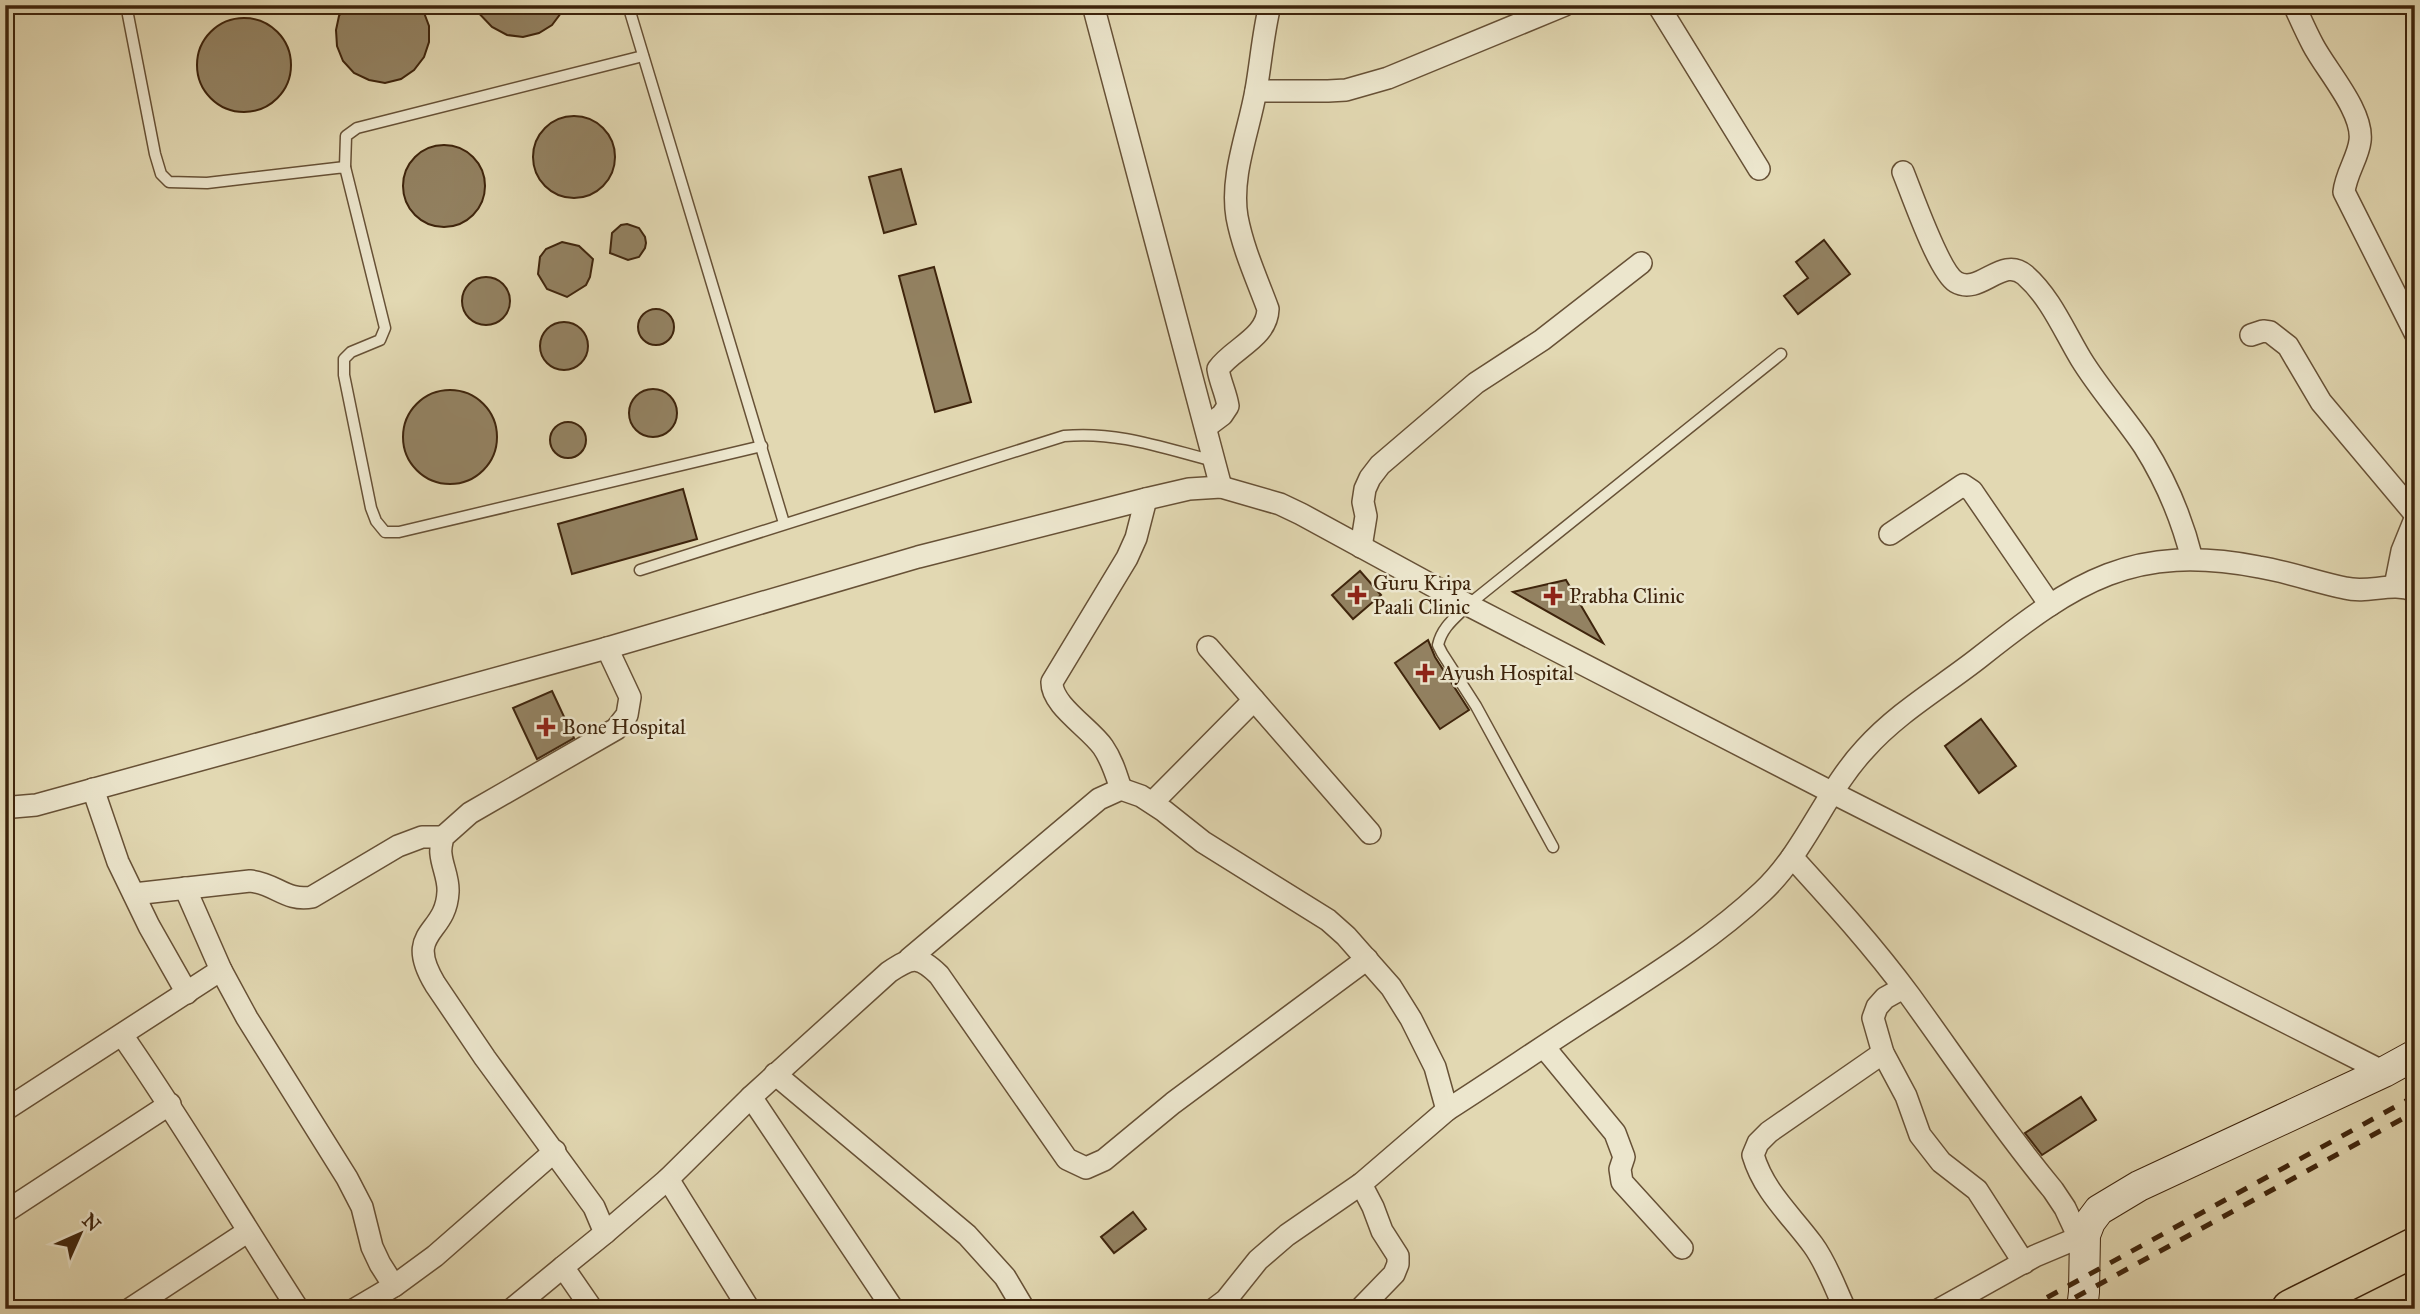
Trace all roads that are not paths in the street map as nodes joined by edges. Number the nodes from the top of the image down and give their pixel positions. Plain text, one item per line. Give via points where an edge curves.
1 (128, 5) edge
2 (628, 5) edge
3 (1093, 5) edge
4 (1270, 5) edge
5 (1565, 5) edge
6 (1658, 5) edge
7 (2294, 5) edge
8 (643, 56) junction
9 (1256, 91) junction
10 (345, 167) junction
11 (1759, 169) dead end
12 (1903, 172) dead end
13 (1641, 263) dead end
14 (2413, 325) edge
15 (2251, 335) dead end
16 (1781, 354) dead end
17 (1206, 427) junction
18 (762, 446) junction
19 (1214, 461) junction
20 (1222, 487) junction
21 (1146, 499) junction
22 (2415, 517) edge
23 (785, 523) junction
24 (1890, 534) dead end
25 (1361, 547) junction
26 (2192, 559) junction
27 (640, 569) dead end
28 (2405, 588) edge
29 (1468, 605) junction
30 (2050, 605) junction
31 (1208, 647) dead end
32 (607, 648) junction
33 (1254, 700) junction
34 (93, 789) junction
35 (1121, 789) junction
36 (1831, 792) junction
37 (1153, 802) junction
38 (5, 803) edge
39 (1370, 833) dead end
40 (443, 837) junction
41 (1553, 847) dead end
42 (1792, 857) junction
43 (185, 888) junction
44 (134, 894) junction
45 (1367, 959) junction
46 (909, 960) junction
47 (221, 971) junction
48 (1903, 988) junction
49 (187, 993) junction
50 (122, 1035) junction
51 (1544, 1046) junction
52 (1884, 1053) junction
53 (2415, 1055) edge
54 (2384, 1072) junction
55 (775, 1074) junction
56 (751, 1097) junction
57 (170, 1104) junction
58 (5, 1110) edge
59 (1447, 1110) junction
60 (555, 1151) junction
61 (668, 1179) junction
62 (1360, 1184) junction
63 (5, 1212) edge
64 (247, 1232) junction
65 (605, 1233) junction
66 (2082, 1237) junction
67 (2415, 1247) edge
68 (1682, 1248) dead end
69 (2024, 1263) junction
70 (563, 1267) junction
71 (394, 1286) junction
72 (1224, 1306) edge
73 (130, 1309) edge
74 (298, 1309) edge
75 (355, 1309) edge
76 (512, 1309) edge
77 (592, 1309) edge
78 (749, 1309) edge
79 (893, 1309) edge
80 (1024, 1309) edge
81 (1360, 1309) edge
82 (1845, 1309) edge
83 (1940, 1309) edge
84 (2082, 1309) edge
85 (2291, 1309) edge

1 - 10 lane via 155,154 161,174 169,182 207,183
2 - 8 lane
3 - 17 street
4 - 9 street
5 - 9 street via 1366,85 1328,92
6 - 11 street
7 - 14 street via 2360,129 2344,192
8 - 10 lane via 357,128 346,136
8 - 18 lane
9 - 17 street via 1238,171 1237,215 1268,319 1218,369 1228,406
10 - 18 lane via 385,328 380,340 344,359 344,374 371,508 384,532
12 - 26 street via 1952,280 1970,285 2008,268 2038,288 2154,463 2177,509
13 - 25 street via 1542,340 1476,383 1380,465 1365,489
15 - 22 street via 2270,332 2288,346 2321,402
16 - 29 lane
17 - 19 street
18 - 23 lane
19 - 20 street
19 - 23 lane via 1129,438 1092,433 1064,436
20 - 21 street
20 - 25 street via 1280,504
21 - 32 street via 918,557
21 - 35 street via 1127,558 1052,682 1051,692 1101,744
22 - 28 street via 2402,551
23 - 27 lane
24 - 30 street via 1963,485 1972,491
25 - 29 street
26 - 28 street via 2257,566 2348,589
26 - 30 street via 2119,570
29 - 36 street
29 - 41 lane via 1446,626 1438,645
30 - 36 street via 1880,734
31 - 33 street
32 - 34 street
32 - 40 street via 630,697 627,715 616,729 470,813
33 - 37 street
33 - 39 street
34 - 38 street via 36,805
34 - 44 street
35 - 37 street
35 - 46 street via 1099,799
36 - 42 street
36 - 54 street
37 - 45 street via 1203,842 1328,920
40 - 43 street via 422,837 398,846 312,897 287,896 250,881
40 - 60 street via 448,892 423,943 427,971
42 - 48 street
42 - 51 street via 1763,891 1703,940
43 - 44 street
43 - 47 street
44 - 49 street
45 - 46 street via 1104,1160 1086,1168 1067,1159 939,975 925,962
45 - 59 street via 1411,1019 1435,1067
46 - 55 street via 889,972
47 - 49 street
47 - 71 street via 347,1178 362,1207 372,1247
48 - 52 street via 1885,998 1873,1018
48 - 66 street via 2053,1190
49 - 50 street
50 - 57 street
50 - 58 street
51 - 59 street
51 - 68 street via 1615,1133 1623,1157 1622,1182
52 - 69 street via 1920,1135 1941,1162 1977,1190
52 - 82 street via 1769,1132 1753,1155 1775,1201 1819,1254
53 - 54 street
54 - 66 street via 2115,1198 2099,1210
55 - 56 street
55 - 80 street via 967,1236 1005,1278
56 - 61 street
56 - 79 street
57 - 63 street
57 - 64 street
59 - 62 street
60 - 65 street via 594,1207
60 - 71 street
61 - 65 street
61 - 78 street
62 - 72 street via 1258,1260
62 - 81 street via 1398,1256 1394,1274
64 - 73 street
64 - 74 street
65 - 70 street
66 - 69 street
66 - 84 street
67 - 85 highway
69 - 83 street
70 - 76 street
70 - 77 street
71 - 75 street

